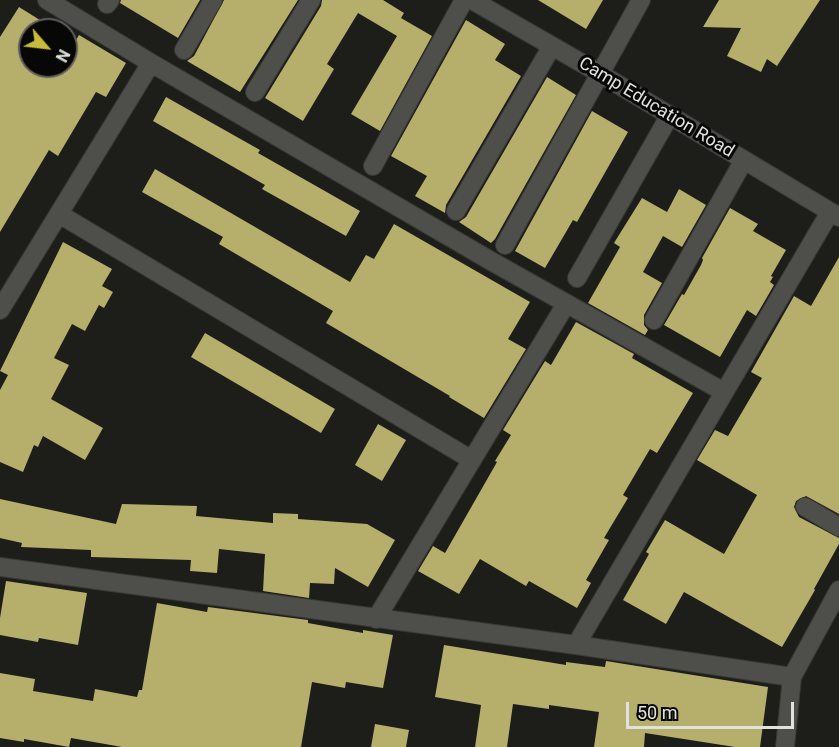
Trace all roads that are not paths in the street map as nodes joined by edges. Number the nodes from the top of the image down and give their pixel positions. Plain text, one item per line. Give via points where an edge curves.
1 (47, 0) edge
2 (213, 0) edge
3 (311, 0) edge
4 (464, 0) edge
5 (472, 0) edge
6 (641, 0) edge
7 (552, 46) junction
8 (184, 50) dead end
9 (151, 63) junction
10 (599, 73) junction
11 (255, 92) dead end
12 (670, 116) junction
13 (744, 160) junction
14 (373, 166) dead end
15 (456, 212) dead end
16 (59, 214) junction
17 (834, 214) edge
18 (505, 245) dead end
19 (577, 278) dead end
20 (566, 304) junction
21 (0, 310) edge
22 (654, 320) dead end
23 (724, 392) junction
24 (472, 460) junction
25 (805, 507) dead end
26 (839, 527) edge
27 (0, 567) edge
28 (839, 590) edge
29 (376, 619) junction
30 (576, 645) junction
31 (792, 677) junction
32 (785, 747) edge

1 - 9 street
2 - 8 street
3 - 11 street
4 - 14 street
5 - 7 street, Camp Education Road
6 - 10 street
7 - 10 street, Camp Education Road
7 - 15 street
9 - 16 street
9 - 20 street
10 - 12 street, Camp Education Road
10 - 18 street
12 - 13 street, Camp Education Road
12 - 19 street
13 - 17 street, Camp Education Road
13 - 22 street
16 - 21 street
16 - 24 street
17 - 23 street
20 - 23 street
20 - 24 street
23 - 30 street
24 - 29 street
25 - 26 street
27 - 29 street
28 - 31 street
29 - 30 street
30 - 31 street
31 - 32 street

